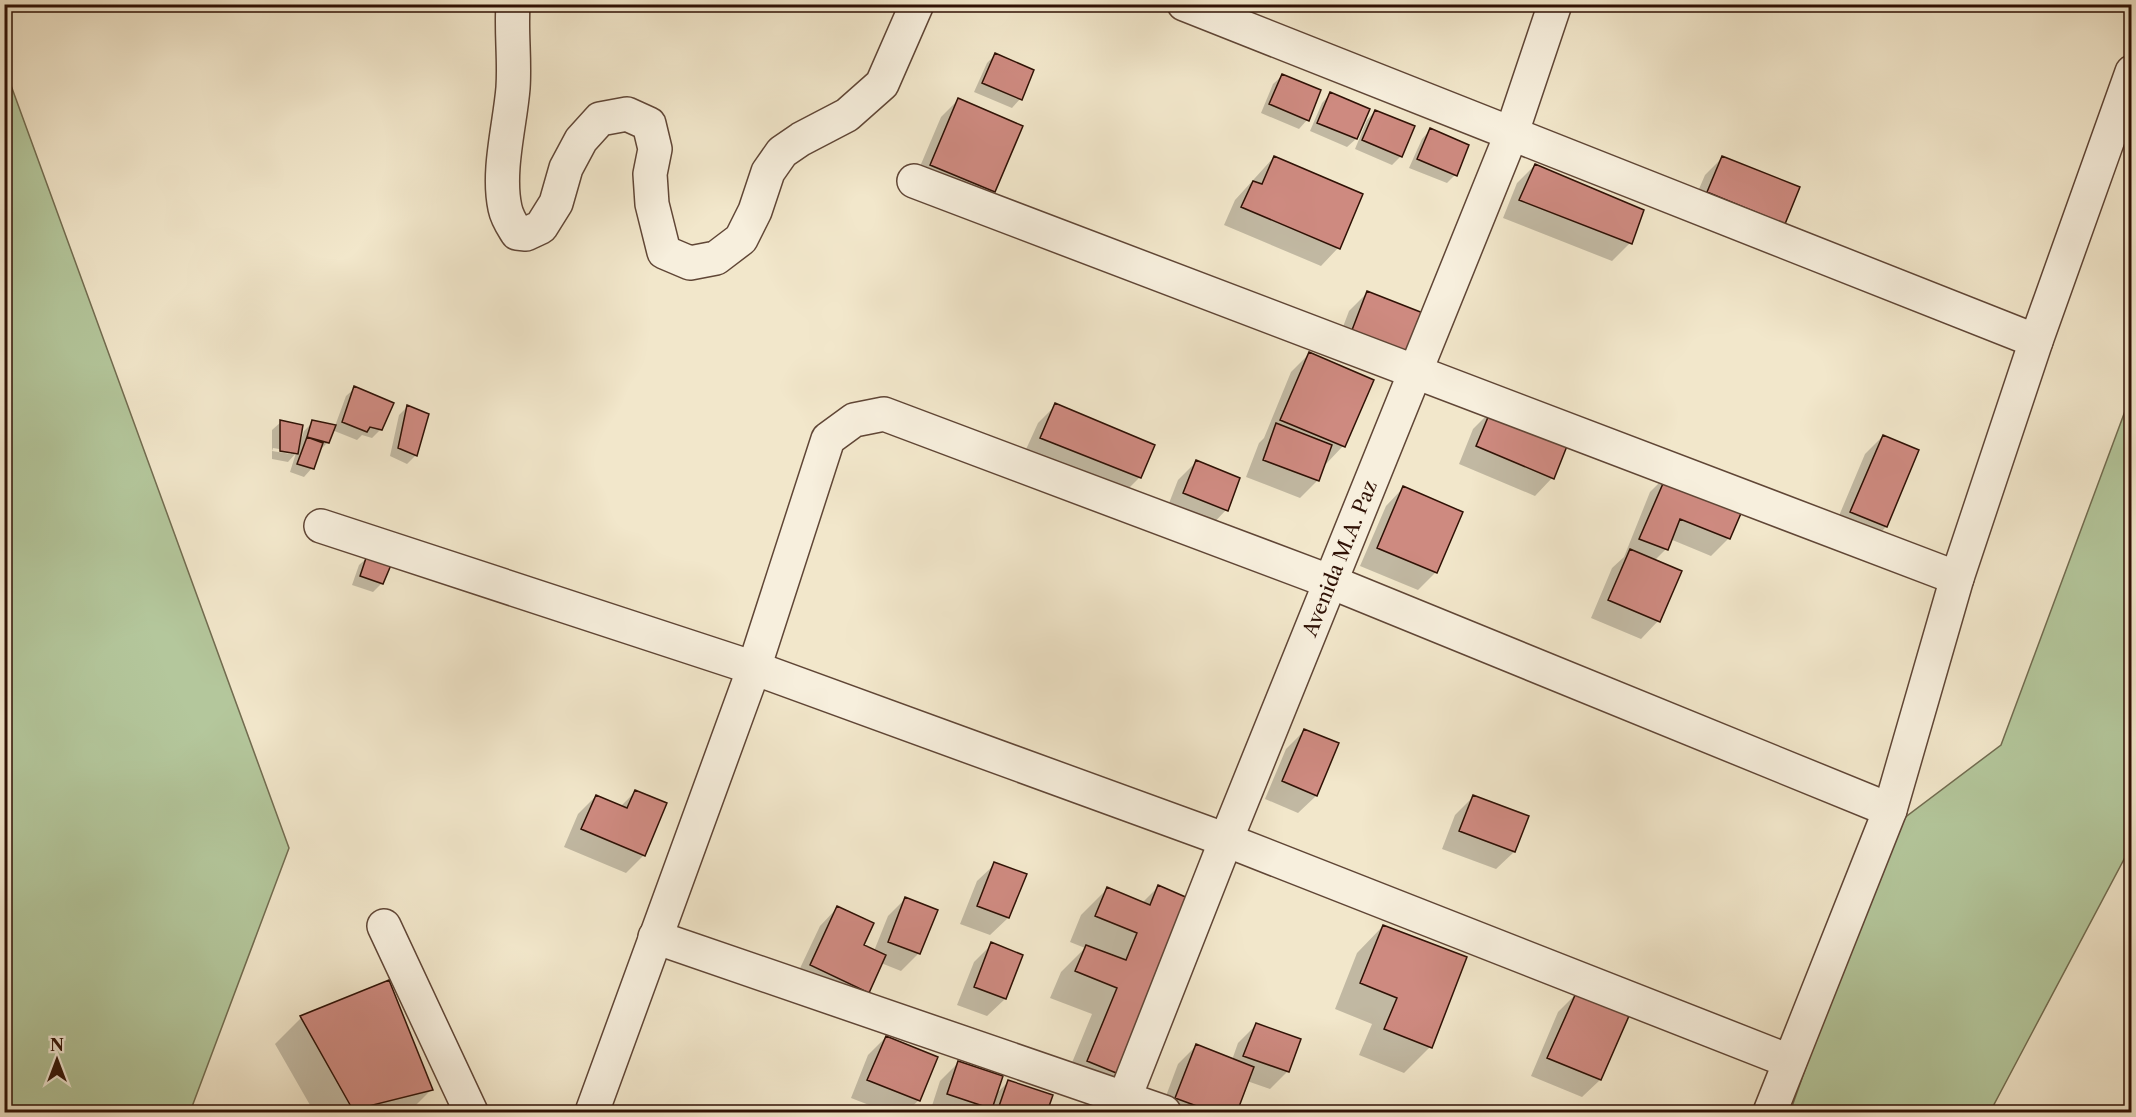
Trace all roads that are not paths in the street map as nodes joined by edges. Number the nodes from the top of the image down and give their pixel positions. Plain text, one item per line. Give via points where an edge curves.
1 (513, 4) edge
2 (917, 4) edge
3 (1184, 4) edge
4 (1555, 4) edge
5 (2132, 72) edge
6 (1511, 135) junction
7 (914, 180) dead end
8 (2036, 341) junction
9 (1414, 372) junction
10 (321, 526) dead end
11 (1957, 578) junction
12 (1330, 582) junction
13 (754, 668) junction
14 (1890, 810) junction
15 (1226, 840) junction
16 (384, 926) dead end
17 (655, 937) junction
18 (1789, 1061) junction
19 (1122, 1105) edge
20 (471, 1113) edge
21 (592, 1113) edge
22 (1164, 1113) edge
23 (1770, 1113) edge

1 - 2 street via 513,87 504,188 505,207 517,233 526,234 542,227 581,140 600,120 627,114 649,124 656,149 650,174 652,204 664,252 690,263 716,258 741,239 768,172 782,153 847,115 882,84
3 - 6 street
4 - 6 street, Avenida M.A. Paz
5 - 8 street
6 - 8 street
6 - 9 street, Avenida M.A. Paz
7 - 9 street
8 - 11 street
9 - 11 street
9 - 12 street, Avenida M.A. Paz
10 - 13 street
11 - 14 street
12 - 13 street via 884,414 854,420 828,439
12 - 14 street
12 - 15 street, Avenida M.A. Paz
13 - 15 street
13 - 17 street
14 - 18 street
15 - 18 street
15 - 19 street, Avenida M.A. Paz
16 - 20 street
17 - 19 street
17 - 21 street
18 - 23 street
19 - 22 street

